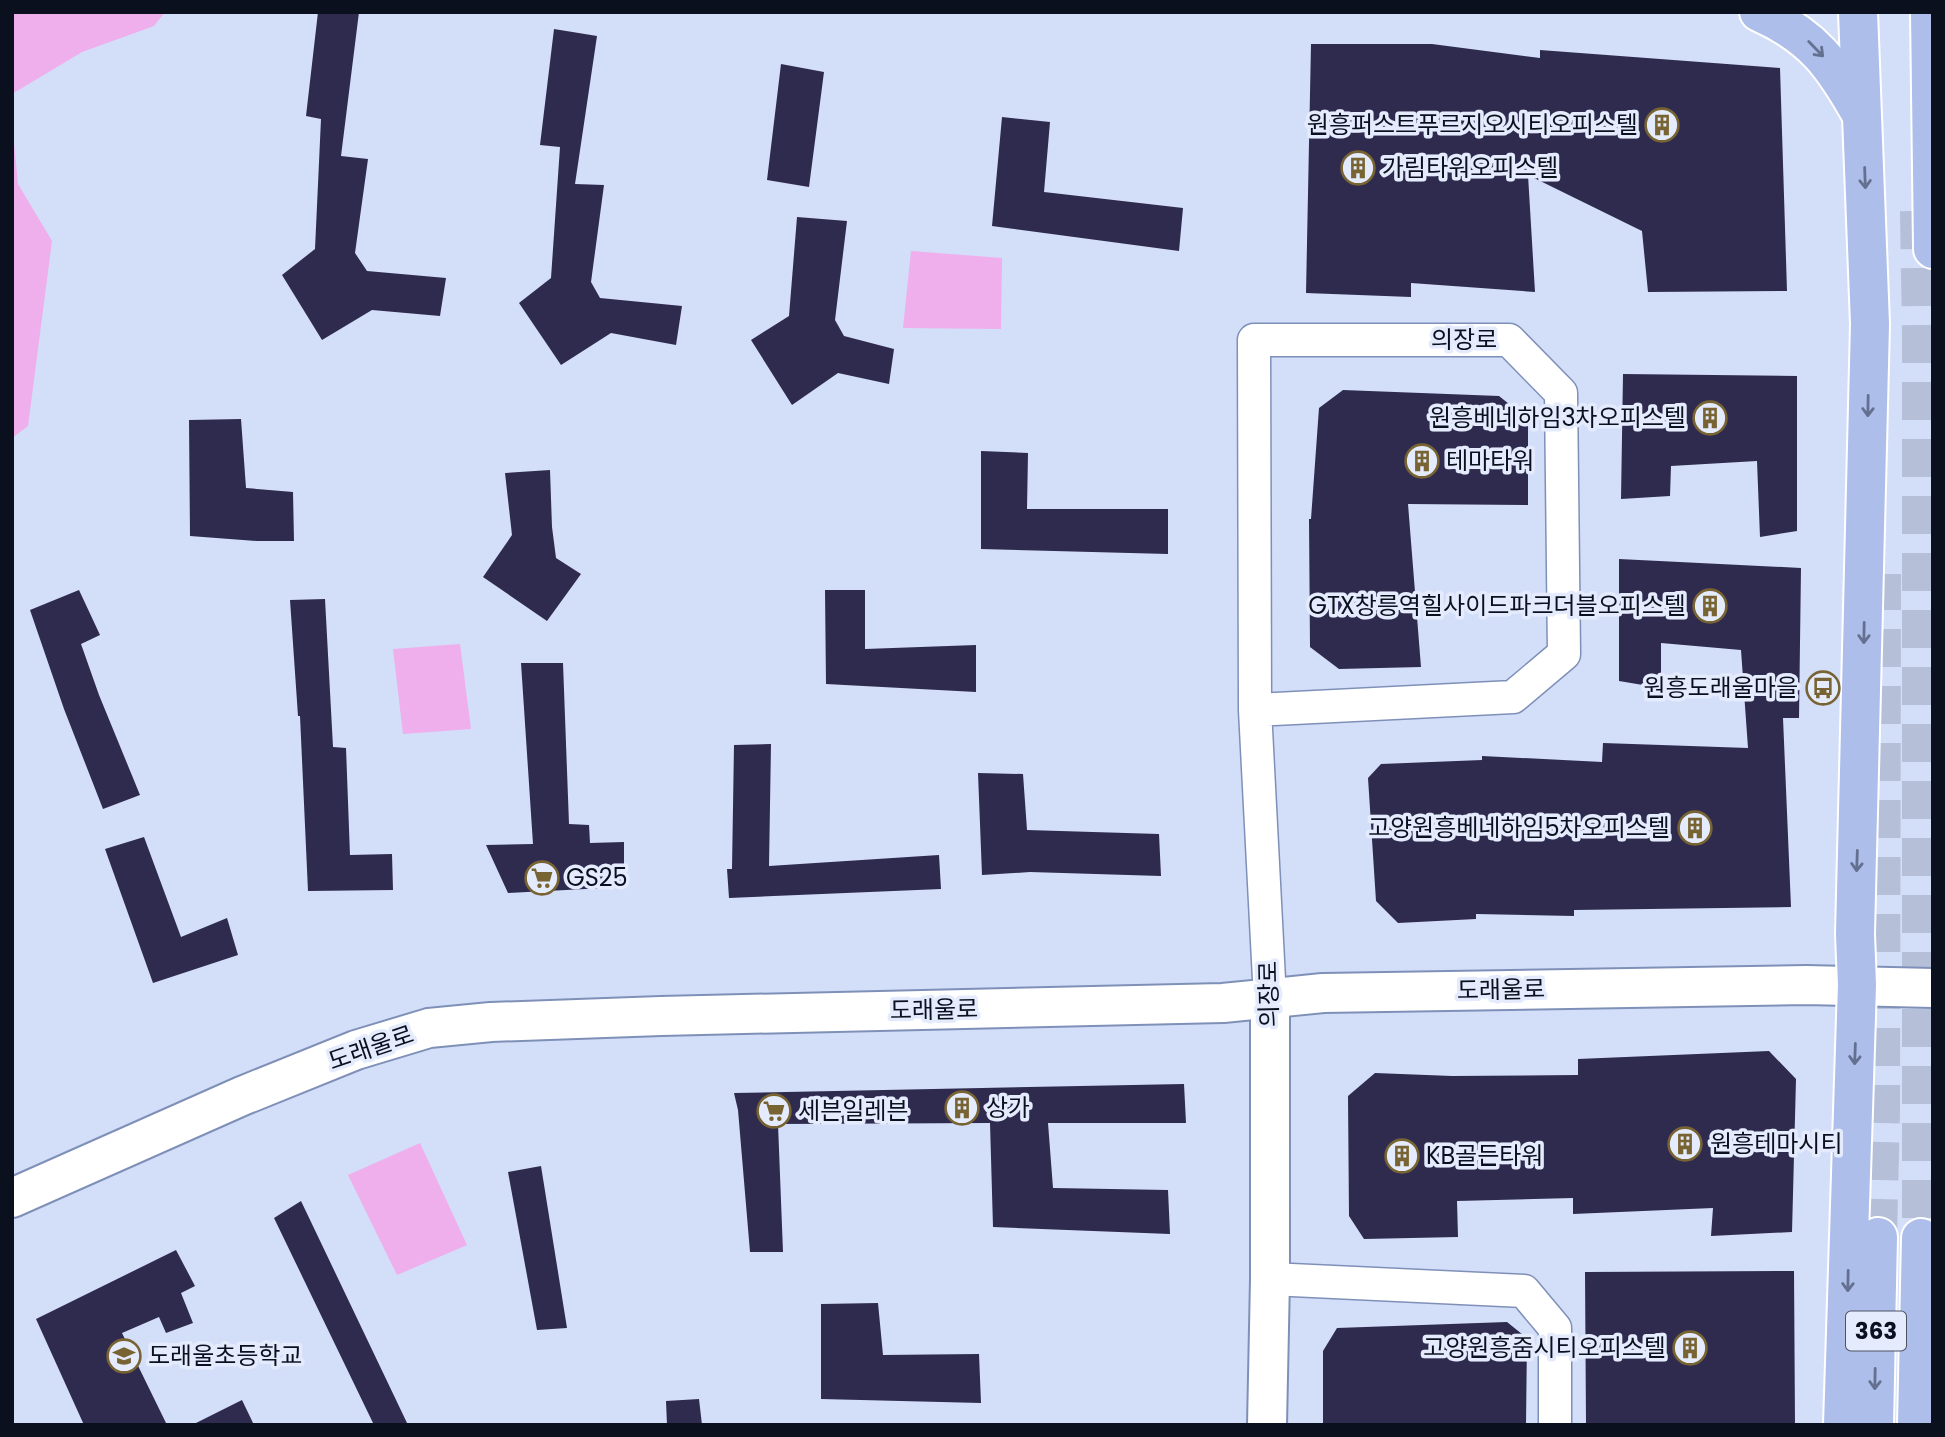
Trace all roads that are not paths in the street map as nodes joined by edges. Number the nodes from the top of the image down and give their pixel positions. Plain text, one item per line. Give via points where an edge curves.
1 (1759, 12) edge
2 (1858, 12) edge
3 (1930, 12) edge
4 (1932, 104) edge
5 (1863, 118) junction
6 (1933, 249) tunnel mouth
7 (1255, 710) junction
8 (1873, 986) junction
9 (1933, 988) edge
10 (1270, 999) junction
11 (12, 1198) edge
12 (1878, 1237) tunnel mouth
13 (1921, 1238) tunnel mouth
14 (1270, 1279) junction
15 (1268, 1425) edge
16 (1555, 1425) edge
17 (1843, 1425) edge
18 (1874, 1425) edge
19 (1917, 1425) edge

1 -> 5 main road via 1794,30 1817,49 1843,81
2 - 5 main road
3 - 4 main road
4 - 6 main road
5 -> 8 main road via 1870,324 1855,934
7 - 7 street, 의장로 via 1254,340 1509,340 1561,393 1564,654 1513,697
7 - 10 street, 의장로
8 - 9 main road, 도래울로
8 - 10 main road, 도래울로 via 1337,993
8 -> 17 main road
10 - 11 main road, 도래울로 via 661,1016 429,1028 356,1050
10 - 14 main road, 의장로
12 -> 18 main road, 363
13 - 19 main road, 363
14 - 15 main road, 의장로
14 - 16 street via 1524,1291 1555,1328

